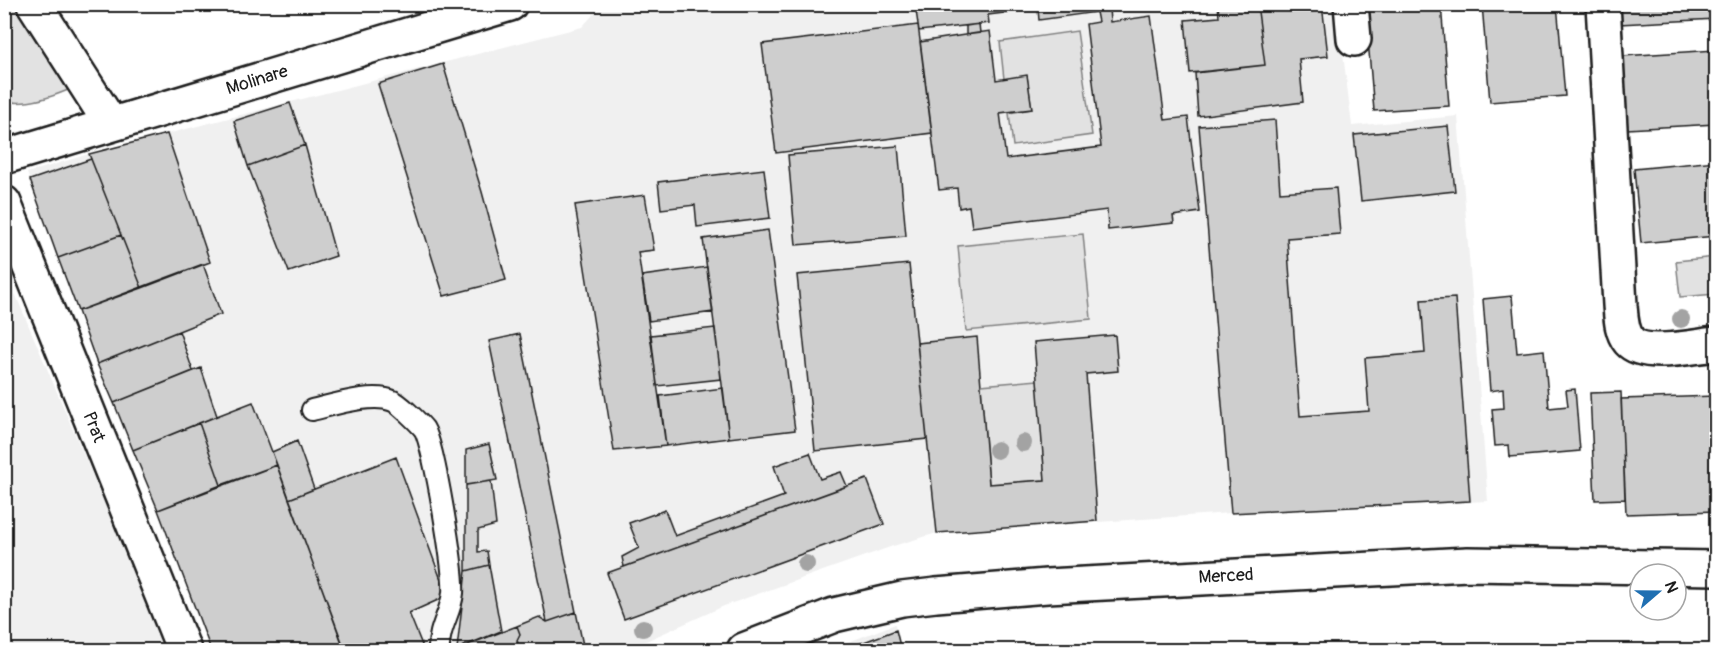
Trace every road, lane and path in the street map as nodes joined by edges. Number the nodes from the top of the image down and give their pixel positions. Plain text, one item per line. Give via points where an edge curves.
1 (34, 4) edge
2 (510, 4) edge
3 (1351, 4) edge
4 (1603, 4) edge
5 (1354, 39) dead end
6 (111, 124) junction
7 (4, 157) edge
8 (4, 203) edge
9 (1716, 344) edge
10 (312, 410) dead end
11 (1716, 568) edge
12 (184, 651) edge
13 (439, 651) edge
14 (744, 651) edge

1 - 6 street
2 - 6 street, Molinare
3 - 5 street
4 - 9 street via 1623,328 1628,340 1649,350
6 - 7 street, Molinare
8 - 12 street, Prat
10 - 13 lane via 366,398 393,401 424,430 438,481 453,593
11 - 14 street, Merced via 1468,564 936,595 834,615

